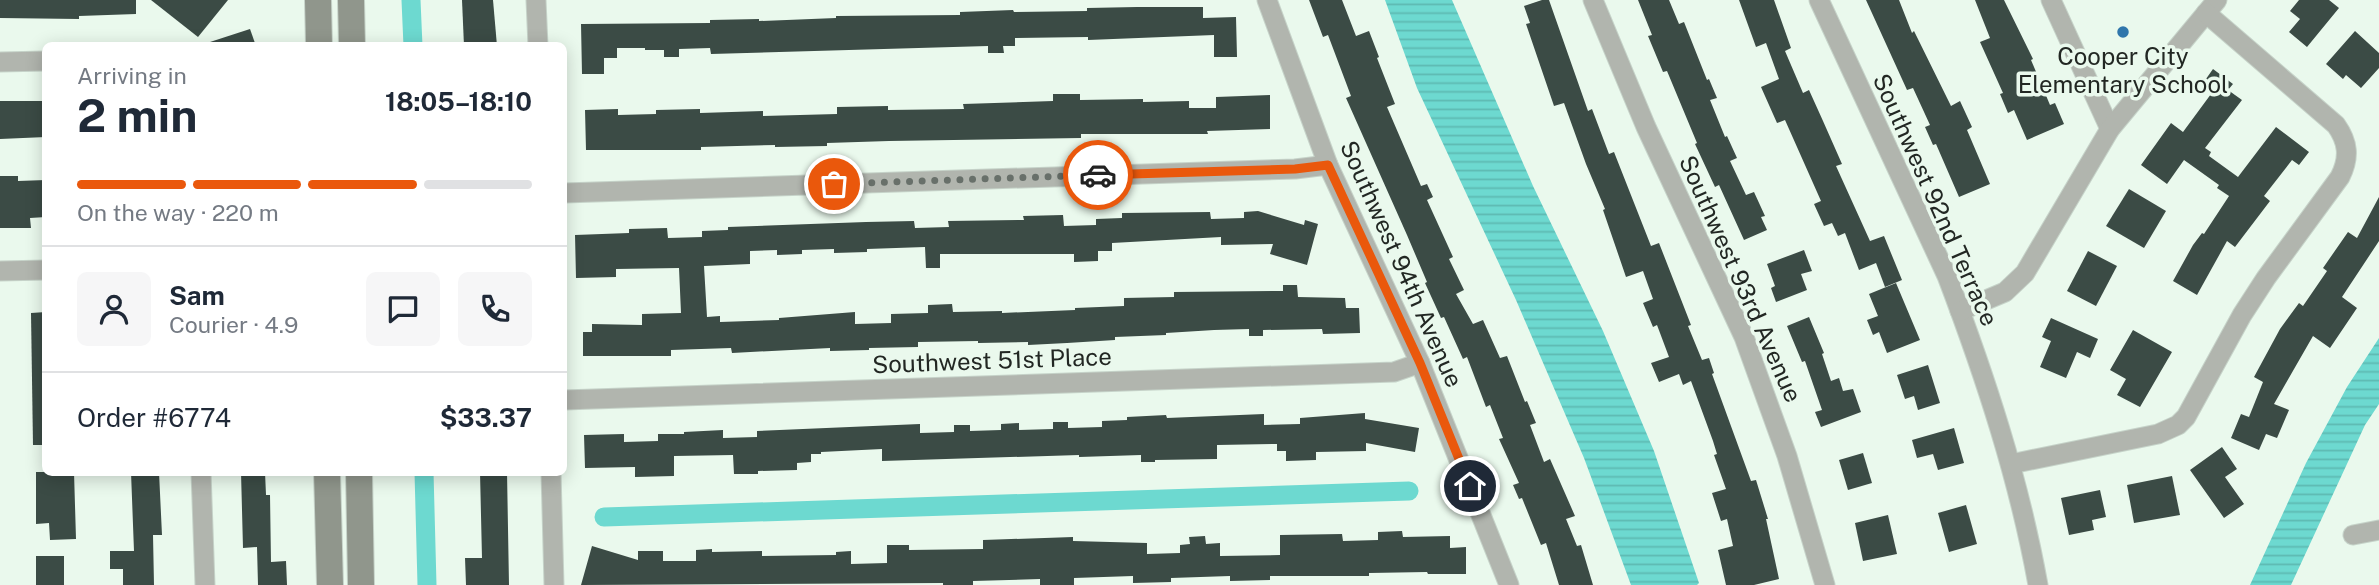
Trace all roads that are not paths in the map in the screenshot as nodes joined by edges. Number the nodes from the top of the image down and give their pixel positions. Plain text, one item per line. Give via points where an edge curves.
1 (317, 0) edge
2 (351, 0) edge
3 (536, 0) edge
4 (1267, 0) edge
5 (1593, 0) edge
6 (1819, 0) edge
7 (2051, 0) edge
8 (2211, 6) edge
9 (319, 42) edge
10 (352, 42) edge
11 (538, 42) edge
12 (42, 61) edge
13 (0, 62) edge
14 (2110, 129) junction
15 (1328, 165) junction
16 (567, 193) edge
17 (42, 270) edge
18 (0, 271) edge
19 (1960, 311) junction
20 (1420, 363) junction
21 (567, 400) edge
22 (2011, 464) junction
23 (201, 476) edge
24 (327, 476) edge
25 (359, 476) edge
26 (551, 476) edge
27 (2379, 530) edge
28 (2353, 535) dead end
29 (205, 585) edge
30 (330, 585) edge
31 (361, 585) edge
32 (554, 585) edge
33 (1509, 585) edge
34 (1825, 585) edge
35 (2038, 585) edge

1 - 9 main road
2 - 10 main road
3 - 11 street
4 - 15 street, Southwest 94th Avenue
5 - 34 street, Southwest 93rd Avenue via 1646,127 1744,337 1787,456
6 - 19 street, Southwest 92nd Terrace
7 - 14 street
8 - 14 street
8 - 22 street via 2336,125 2347,149 2346,165 2266,278 2178,425 2158,434
12 - 13 street
14 - 19 street via 2025,273 2005,292
15 - 16 street
15 - 20 street, Southwest 94th Avenue
17 - 18 street
19 - 22 street, Southwest 92nd Terrace
20 - 21 street, Southwest 51st Place via 1394,372
20 - 33 street, Southwest 94th Avenue
22 - 35 street, Southwest 92nd Terrace
23 - 29 street
24 - 30 main road
25 - 31 main road
26 - 32 street
27 - 28 street

